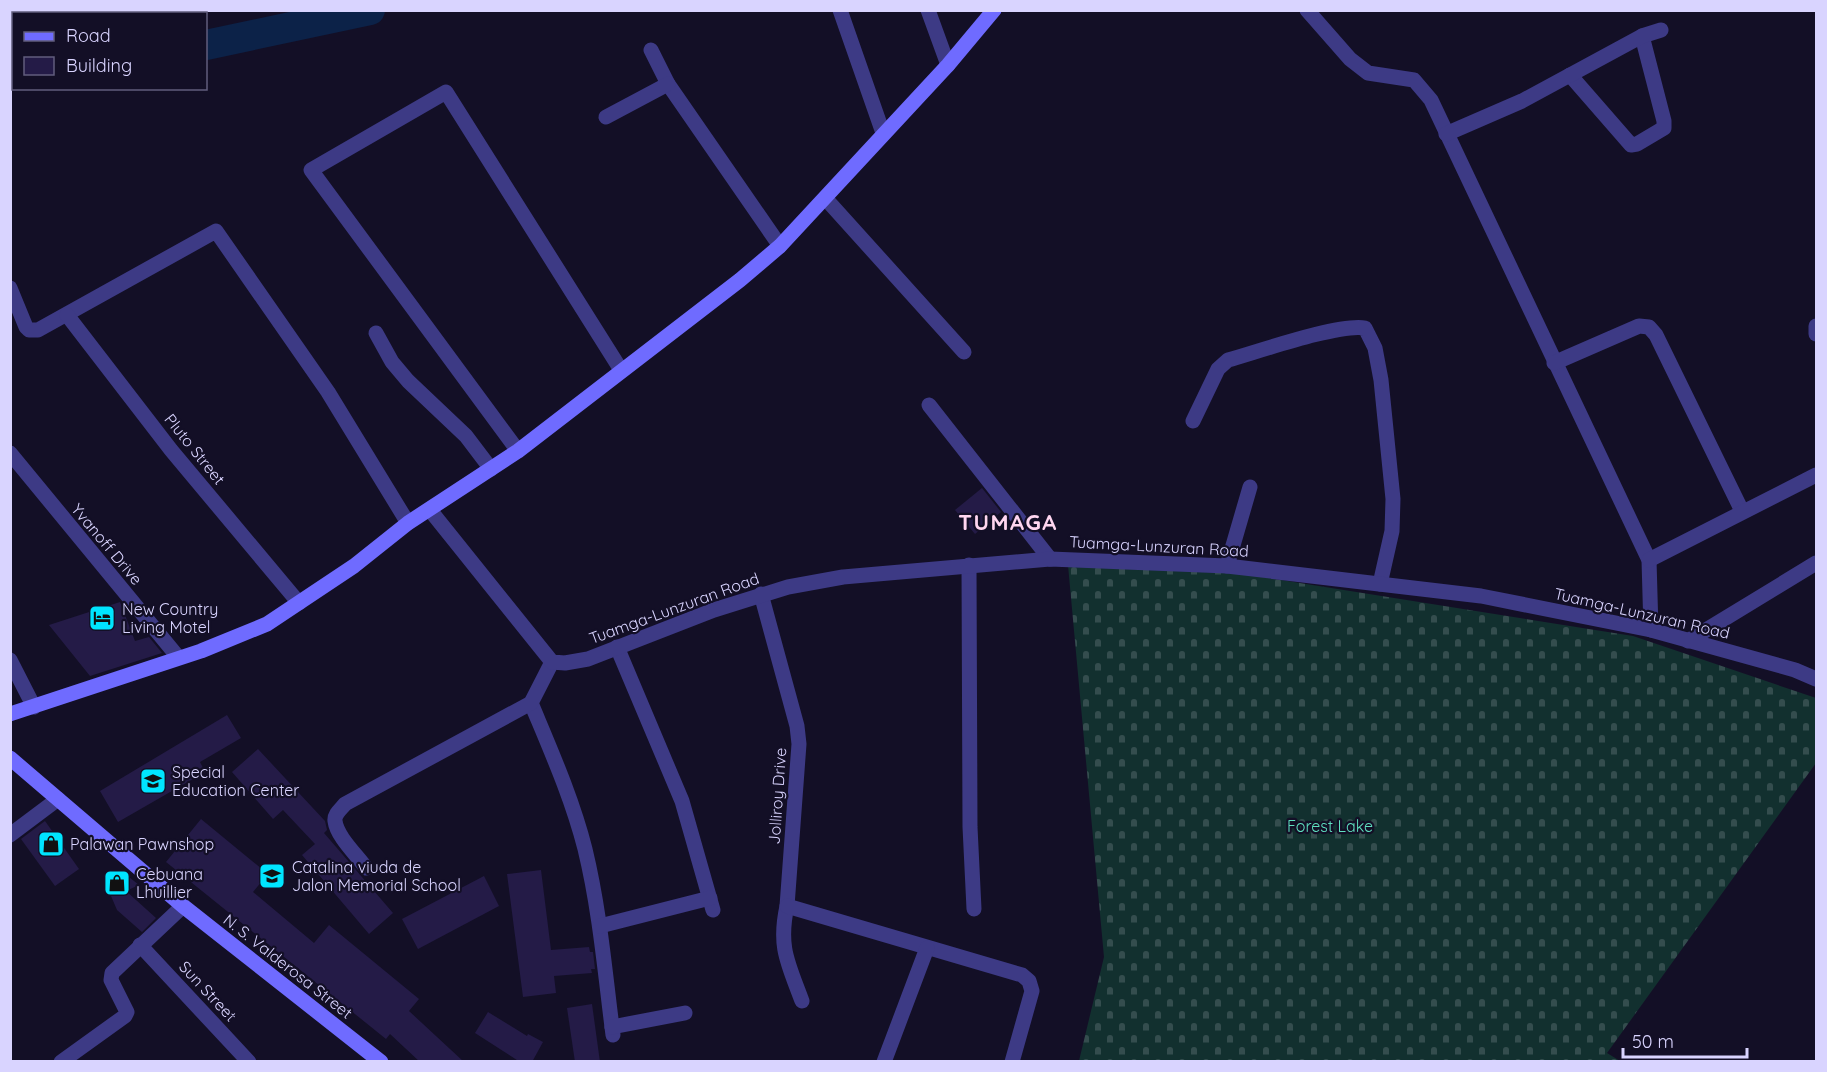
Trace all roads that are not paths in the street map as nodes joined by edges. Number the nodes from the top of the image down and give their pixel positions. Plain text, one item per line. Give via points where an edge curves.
1 (840, 10) edge
2 (928, 10) edge
3 (994, 10) edge
4 (1308, 10) edge
5 (1660, 30) dead end
6 (1642, 36) junction
7 (651, 50) dead end
8 (948, 65) junction
9 (1570, 75) junction
10 (668, 84) junction
11 (606, 117) dead end
12 (883, 133) junction
13 (1446, 134) junction
14 (826, 199) junction
15 (780, 246) junction
16 (10, 288) edge
17 (67, 315) junction
18 (1816, 326) edge
19 (376, 333) dead end
20 (1816, 334) edge
21 (964, 352) dead end
22 (1554, 363) junction
23 (621, 370) junction
24 (929, 405) dead end
25 (1193, 421) dead end
26 (518, 451) junction
27 (10, 453) edge
28 (491, 469) junction
29 (1816, 475) edge
30 (1250, 487) dead end
31 (1742, 511) junction
32 (419, 517) junction
33 (1050, 559) junction
34 (1649, 560) junction
35 (1816, 563) edge
36 (969, 565) junction
37 (1227, 566) junction
38 (1380, 584) junction
39 (760, 594) junction
40 (299, 603) junction
41 (1651, 630) junction
42 (1688, 641) junction
43 (617, 647) junction
44 (178, 657) junction
45 (10, 660) edge
46 (552, 662) junction
47 (1816, 679) edge
48 (531, 703) junction
49 (34, 707) junction
50 (10, 714) edge
51 (10, 758) edge
52 (58, 799) junction
53 (10, 835) edge
54 (366, 868) dead end
55 (183, 906) junction
56 (787, 906) junction
57 (974, 909) dead end
58 (600, 926) junction
59 (140, 945) junction
60 (927, 948) junction
61 (802, 1001) dead end
62 (684, 1014) dead end
63 (61, 1062) edge
64 (249, 1062) edge
65 (381, 1062) edge
66 (884, 1062) edge
67 (1012, 1062) edge

1 - 12 street
2 - 8 street
3 - 8 main road
4 - 13 street via 1350,59 1368,73 1414,80 1431,100
5 - 6 street
6 - 9 street
6 - 9 street via 1665,121 1664,128 1652,136 1637,144 1625,141
7 - 10 street
8 - 12 main road
9 - 13 street
10 - 11 street
10 - 15 street
12 - 14 main road
13 - 22 street
14 - 15 main road
14 - 21 street
15 - 23 main road
16 - 17 street via 29,330 38,330
17 - 32 street via 216,231
17 - 40 street, Pluto Street via 171,450
18 - 20 street
19 - 28 street via 408,381 466,436
22 - 31 street via 1639,326 1649,327
22 - 34 street
23 - 26 main road
23 - 26 street via 446,93 311,170
24 - 33 street
25 - 38 street via 1218,369 1228,360 1332,331 1365,328 1375,348 1382,380 1393,499 1392,531
26 - 28 main road
27 - 44 street, Yvanoff Drive
28 - 32 main road
29 - 31 street
30 - 37 street
31 - 34 street
32 - 40 main road
32 - 46 street
33 - 36 street, Tuamga-Lunzuran Road
33 - 37 street, Tuamga-Lunzuran Road
34 - 41 street
35 - 42 street
36 - 39 street, Tuamga-Lunzuran Road via 843,577
36 - 57 street
37 - 38 street, Tuamga-Lunzuran Road
38 - 41 street, Tuamga-Lunzuran Road via 1481,596
39 - 43 street, Tuamga-Lunzuran Road
39 - 56 street, Jolliroy Drive via 799,744
40 - 44 main road via 267,624
41 - 42 street, Tuamga-Lunzuran Road
42 - 47 street, Tuamga-Lunzuran Road
43 - 46 street, Tuamga-Lunzuran Road via 588,659
43 - 58 street via 682,801 712,904
44 - 49 main road
45 - 49 street
46 - 48 street
48 - 54 street via 345,804 335,821
48 - 58 street via 560,768 585,849
49 - 50 main road
51 - 52 main road, N. S. Valderosa Street
52 - 53 street
52 - 55 main road, N. S. Valderosa Street
55 - 59 street
55 - 65 main road, N. S. Valderosa Street
56 - 60 street
56 - 61 street, Jolliroy Drive via 782,930 786,958
58 - 62 street via 612,1031
59 - 63 street via 112,972 111,980 127,1012 125,1016
59 - 64 street, Sun Street
60 - 66 street
60 - 67 street via 1022,975 1029,981 1032,991

